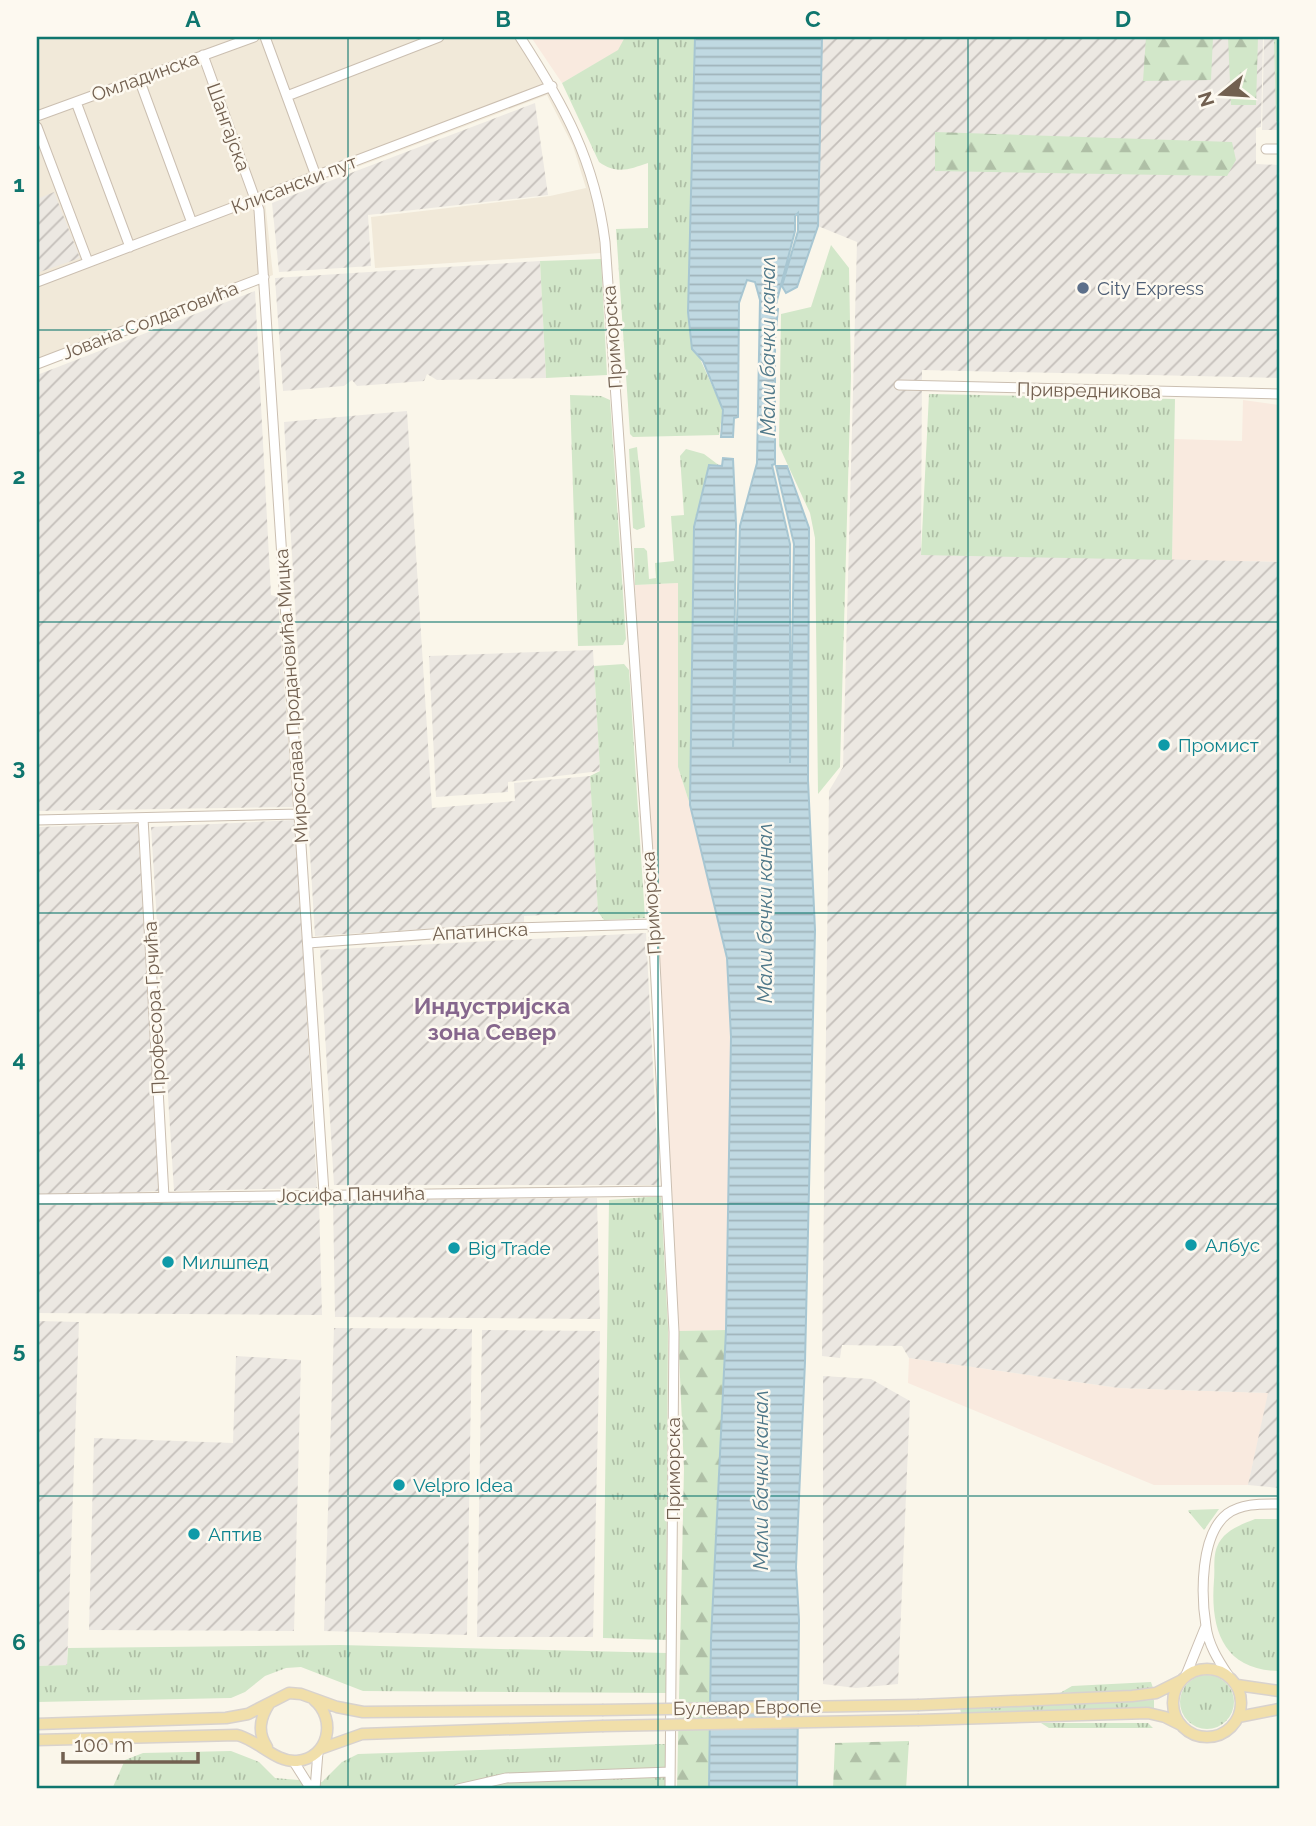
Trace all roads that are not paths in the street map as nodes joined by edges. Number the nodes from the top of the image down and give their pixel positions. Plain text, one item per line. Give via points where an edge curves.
1 (254, 37) edge
2 (265, 37) edge
3 (439, 37) edge
4 (520, 37) edge
5 (203, 55) junction
6 (139, 79) junction
7 (552, 86) junction
8 (287, 96) junction
9 (76, 102) junction
10 (37, 116) edge
11 (37, 127) edge
12 (1266, 149) dead end
13 (1279, 149) edge
14 (316, 176) junction
15 (255, 199) junction
16 (192, 223) junction
17 (130, 247) junction
18 (88, 262) junction
19 (264, 277) junction
20 (37, 282) edge
21 (37, 363) edge
22 (899, 385) dead end
23 (1279, 394) edge
24 (300, 814) junction
25 (143, 818) junction
26 (37, 820) edge
27 (653, 924) junction
28 (308, 943) junction
29 (666, 1191) junction
30 (324, 1193) junction
31 (164, 1197) junction
32 (37, 1199) edge
33 (1279, 1504) edge
34 (1206, 1626) junction
35 (1228, 1675) junction
36 (1184, 1678) junction
37 (1237, 1685) junction
38 (1279, 1692) edge
39 (312, 1698) junction
40 (269, 1704) junction
41 (1279, 1709) edge
42 (1238, 1717) junction
43 (37, 1724) edge
44 (1181, 1725) junction
45 (37, 1740) edge
46 (268, 1749) junction
47 (319, 1751) junction
48 (294, 1762) junction
49 (670, 1772) junction
50 (313, 1789) edge
51 (458, 1789) edge
52 (670, 1789) edge

1 - 5 street, Омладинска
2 - 8 street
3 - 8 street
4 - 7 street, Приморска
5 - 6 street, Омладинска
5 - 15 street, Шангајска
6 - 9 street, Омладинска
6 - 16 street
7 - 14 street, Клисански пут
7 - 27 street, Приморска via 585,152 604,231
8 - 14 street
9 - 10 street, Омладинска
9 - 17 street
11 - 18 street
12 - 13 street
14 - 15 street, Клисански пут
15 - 16 street, Клисански пут
15 - 19 street, Мирослава Продановића Мицка
16 - 17 street, Клисански пут
17 - 18 street, Клисански пут
18 - 20 street, Клисански пут
19 - 21 street, Јована Солдатовића
19 - 24 street, Мирослава Продановића Мицка
22 - 23 street, Привредникова
24 - 25 street
24 - 28 street, Мирослава Продановића Мицка
25 - 26 street
25 - 31 street, Професора Грчића
27 - 28 street, Апатинска via 515,928
27 - 29 street, Приморска
28 - 30 street, Мирослава Продановића Мицка
29 - 30 street, Јосифа Панчића
29 - 49 street, Приморска via 674,1332
30 - 31 street, Јосифа Панчића
31 - 32 street, Јосифа Панчића
33 - 34 street via 1252,1505 1227,1515 1209,1538
34 - 35 street
34 - 36 street
35 - 36 main road, Булевар Европе via 1209,1669
35 - 37 main road
36 - 39 main road, Булевар Европе, bridge via 1156,1693 1132,1696 919,1705 363,1712
36 - 44 main road via 1176,1688 1173,1707
37 - 38 main road
37 - 42 main road
39 - 40 main road, Булевар Европе via 289,1693
39 - 47 main road via 321,1706 328,1727
40 - 43 main road, Булевар Европе via 226,1718
40 - 46 main road via 261,1722
41 - 42 main road, Булевар Европе
42 - 44 main road, Булевар Европе via 1222,1734 1211,1737 1200,1737
44 - 47 main road, Булевар Европе, bridge via 1148,1713 602,1726 362,1734
45 - 46 main road via 225,1734 248,1737
46 - 48 main road
47 - 48 main road, Булевар Европе
47 - 50 street
48 - 50 street
49 - 51 street via 506,1778
49 - 52 street, Приморска

